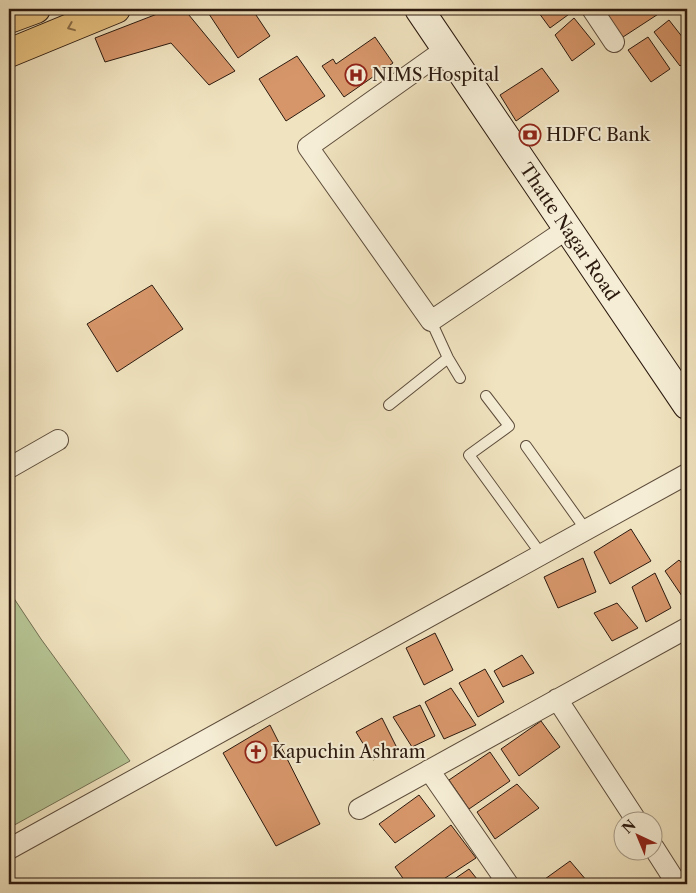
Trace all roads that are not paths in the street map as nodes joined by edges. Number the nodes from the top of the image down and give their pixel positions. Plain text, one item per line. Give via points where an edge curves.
1 (36, 9) edge
2 (116, 9) edge
3 (592, 9) edge
4 (425, 11) edge
5 (9, 19) edge
6 (614, 42) dead end
7 (446, 49) junction
8 (9, 53) edge
9 (567, 229) junction
10 (431, 322) junction
11 (448, 358) junction
12 (460, 378) dead end
13 (486, 396) dead end
14 (389, 405) dead end
15 (687, 405) edge
16 (58, 440) dead end
17 (526, 446) dead end
18 (9, 468) edge
19 (687, 474) edge
20 (586, 530) junction
21 (541, 554) junction
22 (687, 628) edge
23 (557, 699) junction
24 (429, 770) junction
25 (358, 809) dead end
26 (629, 810) edge
27 (9, 848) edge
28 (662, 860) edge
29 (508, 884) edge
30 (677, 884) edge

1 - 5 main road
2 -> 8 main road
3 - 6 street
4 - 7 street, Thatte Nagar Road
7 - 9 street, Thatte Nagar Road
7 - 10 street via 308,147
9 - 10 street
9 - 15 street, Thatte Nagar Road
10 - 11 lane
11 - 12 lane
11 - 14 lane
13 - 21 lane via 508,426 469,455
16 - 18 street
17 - 20 lane
19 - 20 street
20 - 21 street
21 - 27 street
22 - 23 street
23 - 24 street
23 - 26 street
24 - 25 street
24 - 29 street
28 - 30 street

